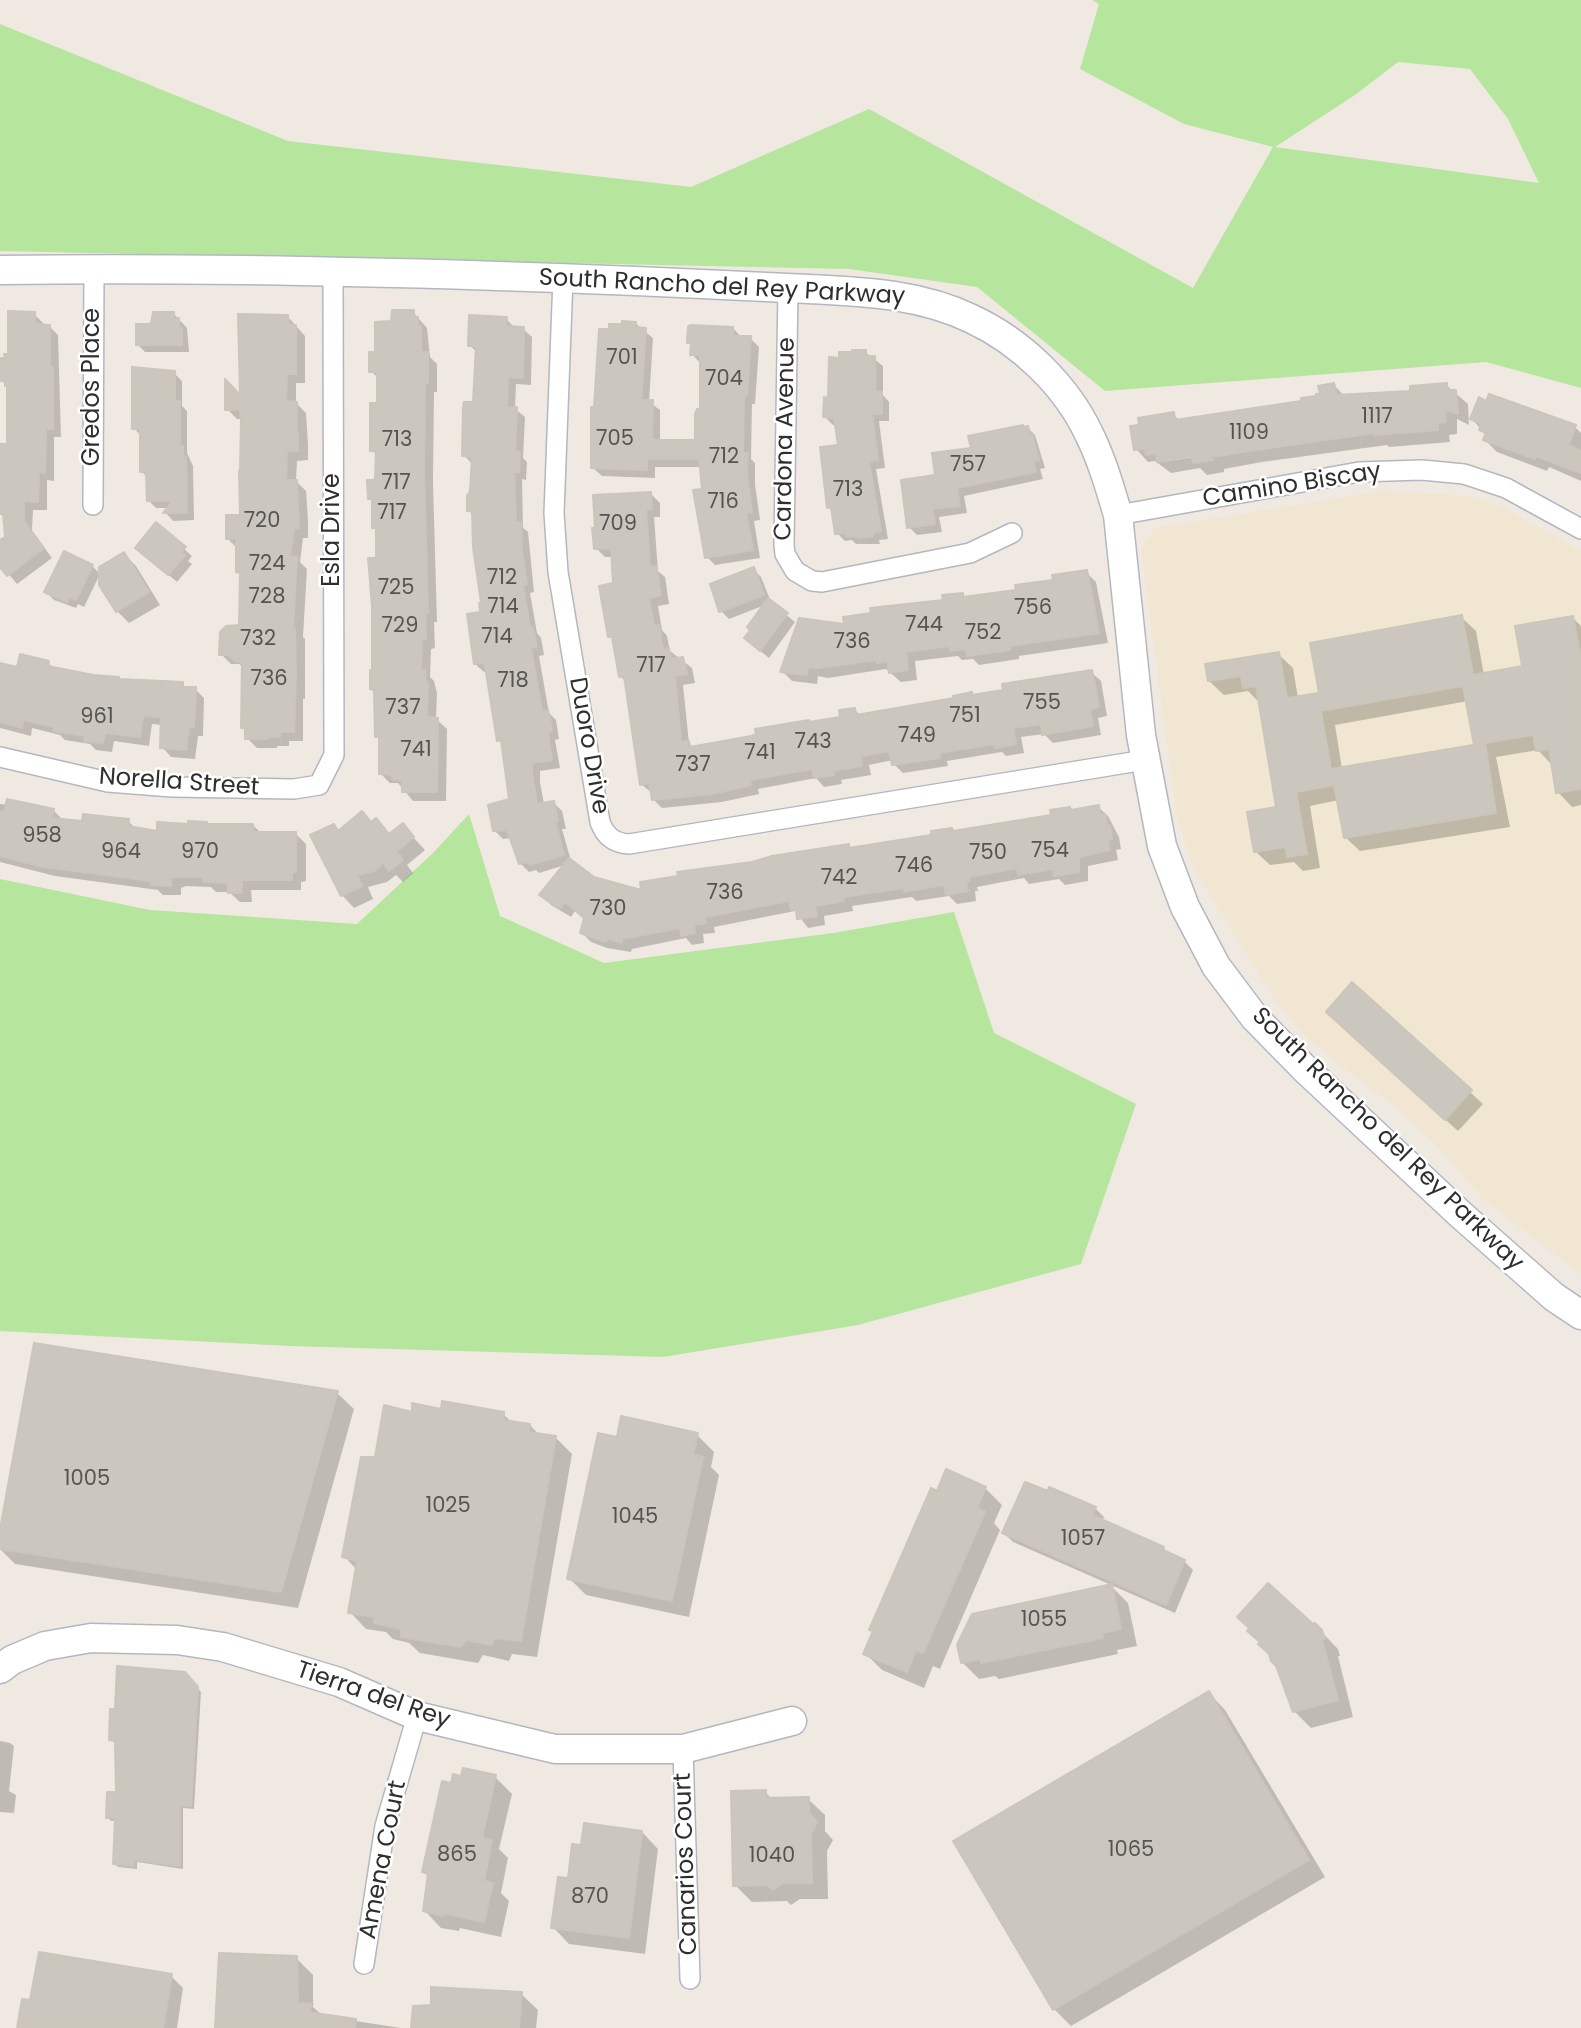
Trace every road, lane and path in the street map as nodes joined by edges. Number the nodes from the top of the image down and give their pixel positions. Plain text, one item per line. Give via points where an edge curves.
1 (94, 268) junction
2 (0, 270) edge
3 (333, 271) junction
4 (563, 278) junction
5 (788, 288) junction
6 (93, 505) dead end
7 (1118, 515) junction
8 (1581, 528) edge
9 (1012, 533) dead end
10 (0, 757) edge
11 (1145, 760) junction
12 (319, 785) joint
13 (1581, 1315) edge
14 (0, 1669) edge
15 (417, 1716) junction
16 (792, 1721) dead end
17 (683, 1749) junction
18 (364, 1964) dead end
19 (690, 1979) dead end

1 - 2 street, South Rancho del Rey Parkway
1 - 3 street, South Rancho del Rey Parkway
1 - 6 street, Gredos Place
3 - 4 street, South Rancho del Rey Parkway
3 - 12 street, Esla Drive via 334,755
4 - 5 street, South Rancho del Rey Parkway
4 - 11 street, Duoro Drive via 554,513 558,572 600,822 607,835 629,844
5 - 7 street, South Rancho del Rey Parkway via 923,301 973,320 1013,344 1049,376 1078,414 1090,434
5 - 9 street, Cardona Avenue via 784,545 795,571 812,581 832,580 970,554
7 - 8 street, Camino Biscay via 1359,472 1422,470 1464,474 1506,488
7 - 11 street, South Rancho del Rey Parkway
10 - 12 street, Norella Street via 116,783 294,789
11 - 13 street, South Rancho del Rey Parkway via 1162,846 1185,907 1216,966 1255,1018 1460,1214
14 - 15 street, Tierra del Rey via 45,1646 91,1638 177,1640 223,1647 340,1682
15 - 17 street, Tierra del Rey via 555,1749
15 - 18 street, Amena Court via 385,1826
16 - 17 street, Tierra del Rey
17 - 19 street, Canarios Court

